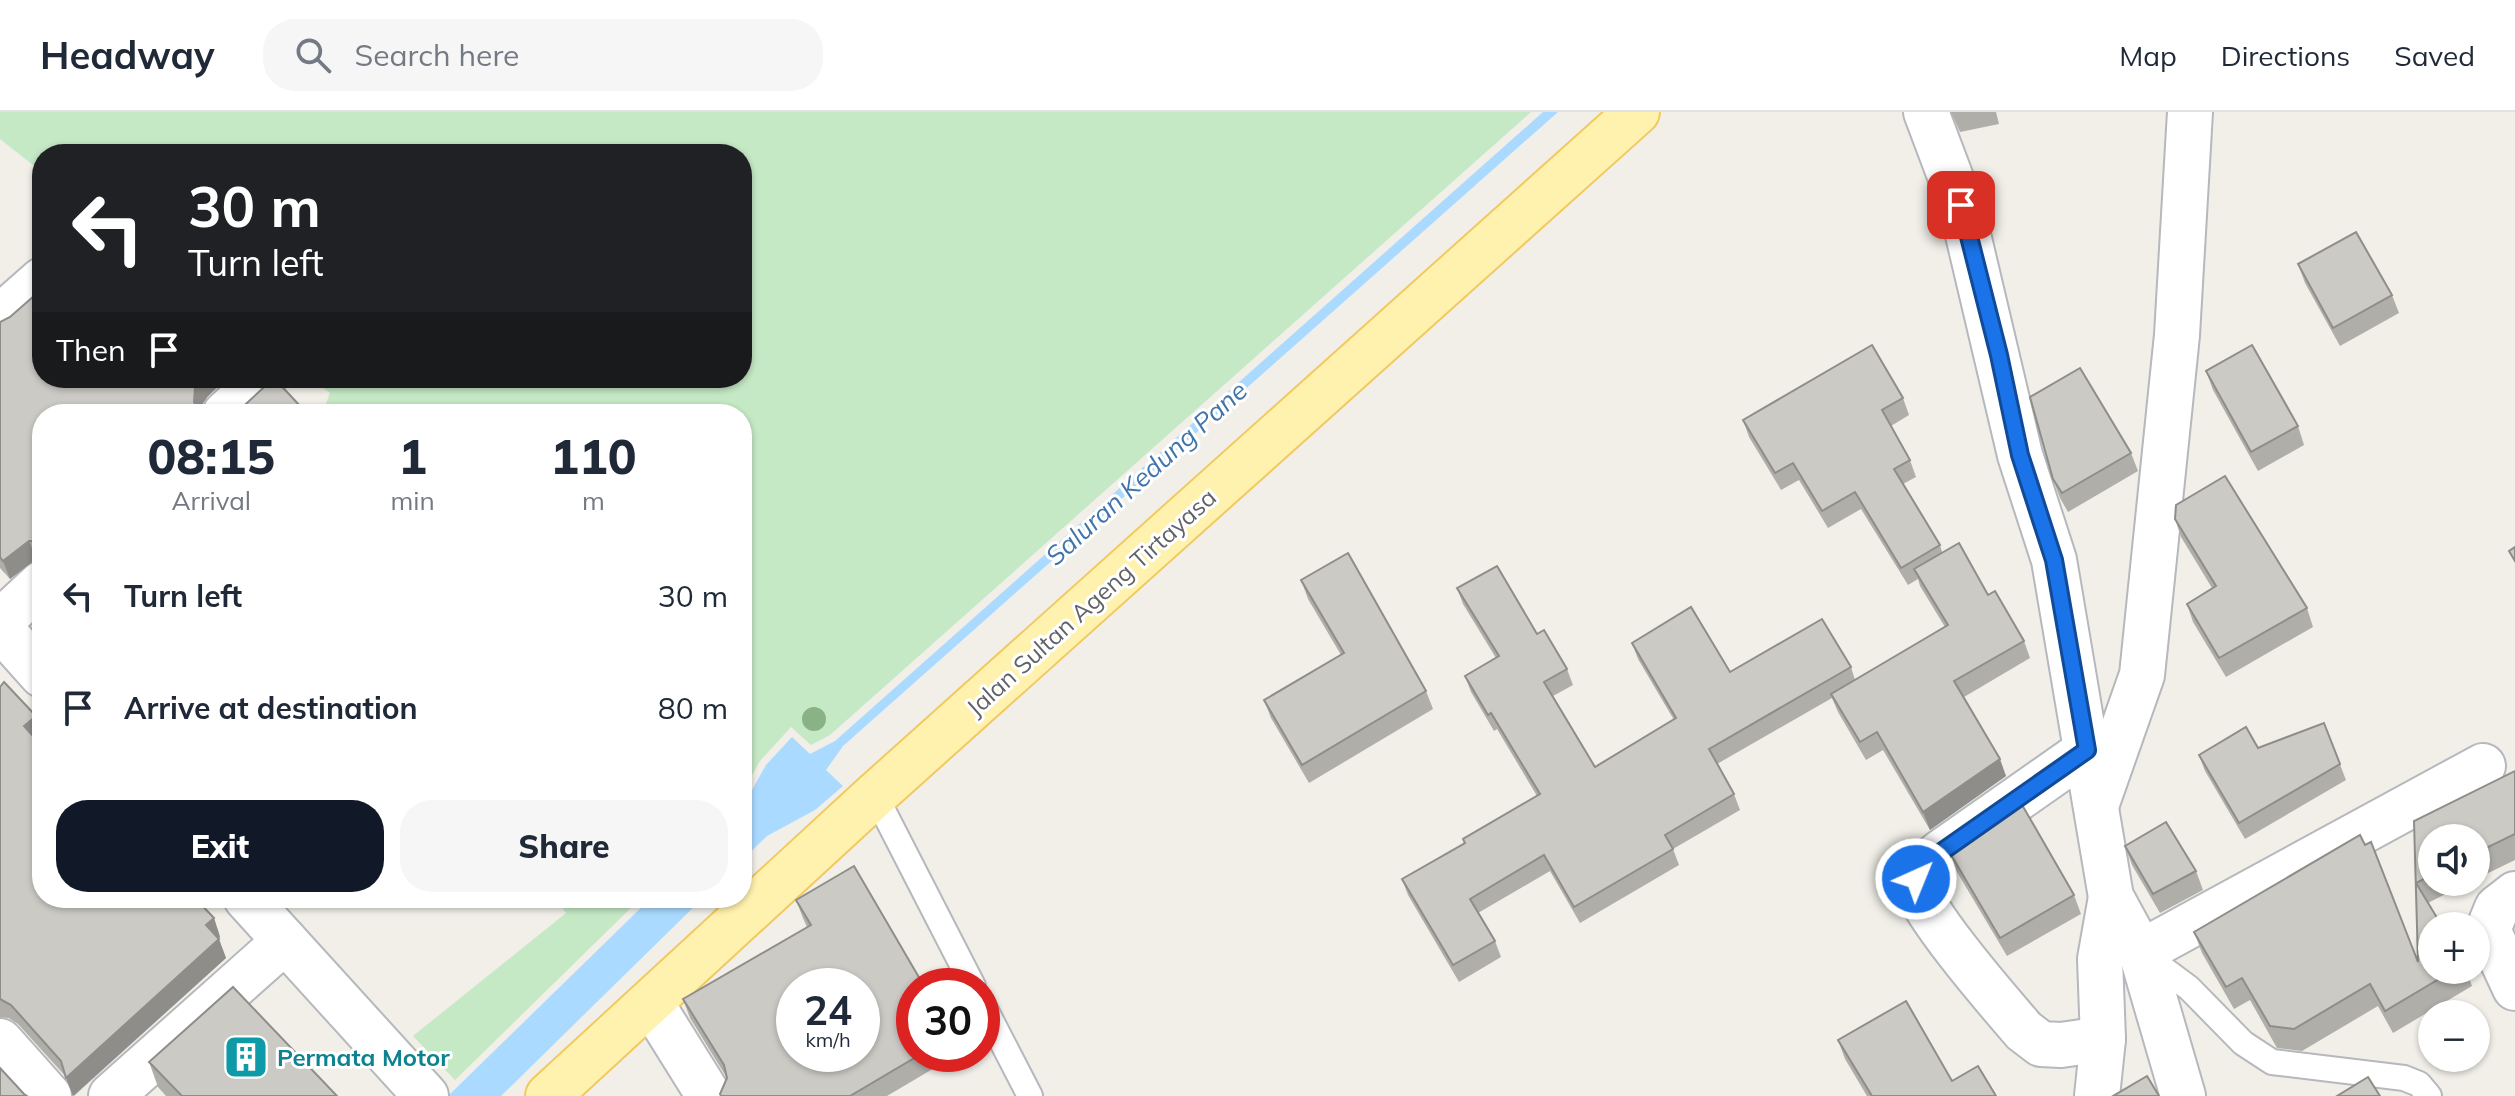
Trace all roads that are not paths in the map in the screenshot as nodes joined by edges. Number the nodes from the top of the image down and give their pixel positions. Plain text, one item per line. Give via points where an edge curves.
1 (1637, 112) edge
2 (1926, 112) edge
3 (2190, 112) edge
4 (32, 289) edge
5 (0, 317) edge
6 (253, 388) edge
7 (236, 404) edge
8 (32, 592) edge
9 (0, 622) edge
10 (0, 628) edge
11 (32, 664) edge
12 (2087, 750) junction
13 (2483, 766) dead end
14 (875, 795) junction
15 (2096, 806) junction
16 (2515, 894) edge
17 (2111, 897) junction
18 (255, 908) edge
19 (285, 941) junction
20 (2141, 952) junction
21 (964, 968) edge
22 (2515, 988) edge
23 (651, 1003) junction
24 (1000, 1038) edge
25 (2103, 1039) junction
26 (0, 1041) edge
27 (49, 1096) edge
28 (111, 1096) edge
29 (426, 1096) edge
30 (548, 1096) edge
31 (709, 1096) edge
32 (1030, 1096) edge
33 (2097, 1096) edge
34 (2183, 1096) edge
35 (2429, 1096) edge

1 - 14 main road, Jalan Sultan Ageng Tirtayasa
2 - 12 street via 1961,205 2020,455 2054,560
3 - 15 street via 2177,335 2142,675
4 - 5 street
6 - 7 street
8 - 9 street
10 - 11 street
12 - 15 street
12 - 25 street via 1940,853 1916,879 1917,892 1940,928 2024,1031 2041,1044
13 - 20 street
14 - 21 lane
14 - 23 main road, Jalan Sultan Ageng Tirtayasa
15 - 17 street
16 - 22 street via 2497,908 2488,930
17 - 20 street
17 - 25 street via 2100,959
18 - 19 street
19 - 28 street
19 - 29 street
20 - 34 street
20 - 35 lane via 2189,988 2243,1043 2272,1062 2404,1078
23 - 30 main road, Jalan Sultan Ageng Tirtayasa
23 - 31 street
24 - 32 lane
25 - 33 street
26 - 27 street

